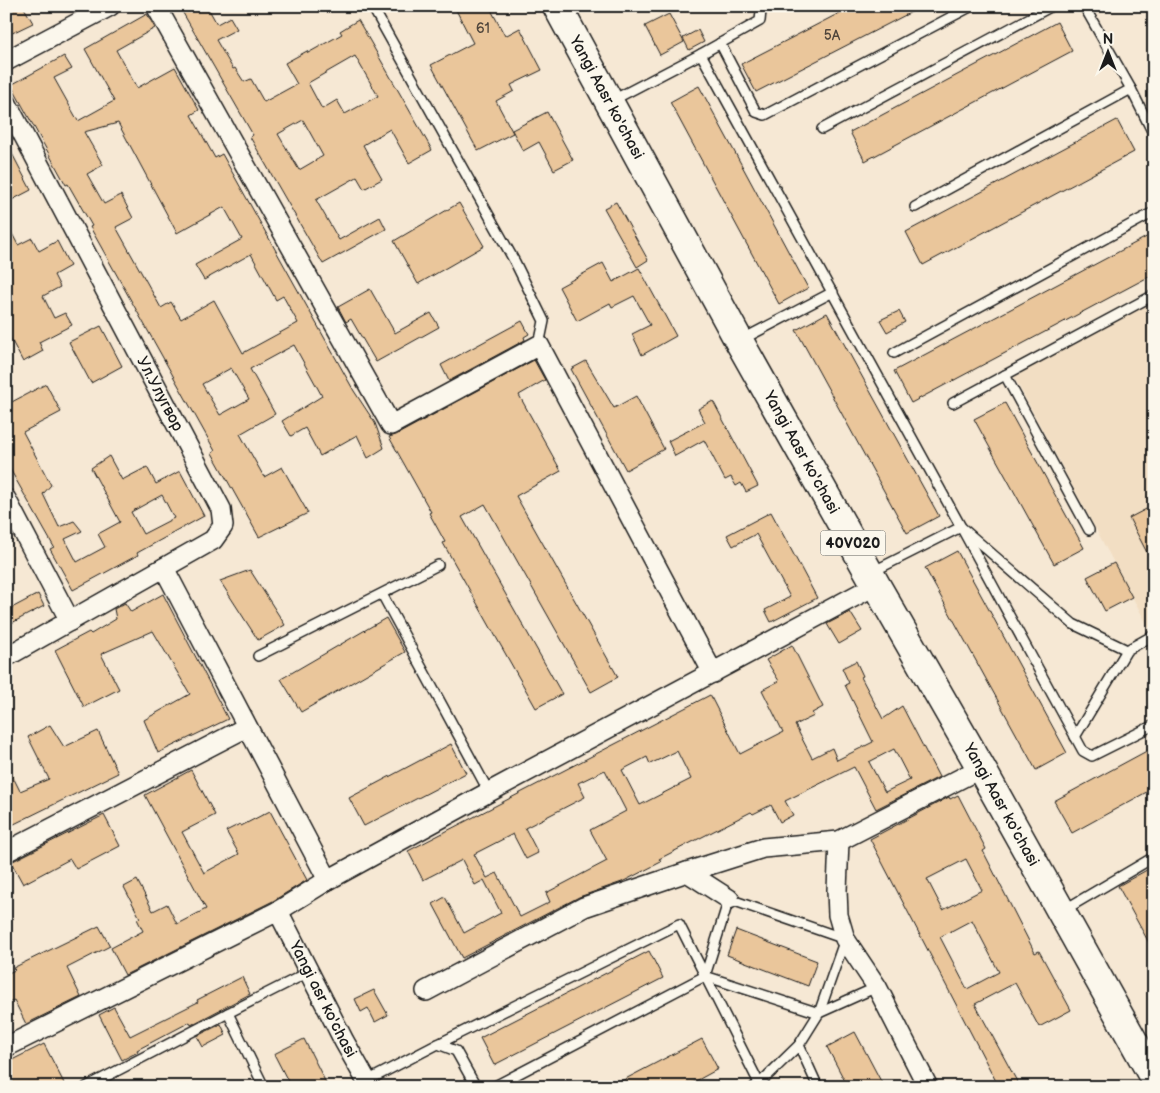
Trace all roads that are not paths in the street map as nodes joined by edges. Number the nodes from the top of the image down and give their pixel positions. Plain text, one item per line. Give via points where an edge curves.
1 (110, 6) edge
2 (156, 6) edge
3 (372, 6) edge
4 (557, 6) edge
5 (758, 6) edge
6 (972, 6) edge
7 (1052, 6) edge
8 (1084, 6) edge
9 (720, 43) junction
10 (701, 54) junction
11 (6, 61) edge
12 (1131, 88) junction
13 (6, 102) edge
14 (610, 102) junction
15 (822, 129) dead end
16 (1154, 135) edge
17 (915, 206) dead end
18 (1154, 212) edge
19 (833, 292) junction
20 (1154, 295) edge
21 (739, 341) junction
22 (539, 345) junction
23 (894, 353) dead end
24 (1005, 375) junction
25 (953, 403) dead end
26 (6, 499) edge
27 (961, 527) junction
28 (1089, 530) dead end
29 (438, 565) dead end
30 (164, 568) junction
31 (873, 579) junction
32 (382, 594) junction
33 (70, 620) junction
34 (1154, 635) edge
35 (1128, 650) junction
36 (258, 656) dead end
37 (6, 657) edge
38 (713, 673) junction
39 (1154, 725) edge
40 (247, 727) junction
41 (1075, 738) junction
42 (981, 768) junction
43 (489, 792) junction
44 (839, 841) junction
45 (6, 852) edge
46 (1154, 857) edge
47 (686, 872) junction
48 (328, 880) junction
49 (729, 900) junction
50 (278, 911) junction
51 (1060, 912) junction
52 (844, 939) junction
53 (309, 972) junction
54 (705, 976) junction
55 (877, 987) junction
56 (426, 991) dead end
57 (228, 1013) junction
58 (819, 1013) junction
59 (438, 1044) junction
60 (799, 1045) junction
61 (6, 1047) edge
62 (1154, 1078) edge
63 (368, 1084) edge
64 (758, 1086) edge
65 (86, 1087) edge
66 (264, 1087) edge
67 (476, 1087) edge
68 (493, 1087) edge
69 (818, 1087) edge
70 (928, 1087) edge

1 - 11 street
2 - 22 street via 391,425
3 - 22 lane via 515,262 544,321
4 - 14 main road, Yangi Aasr ko'chasi / 40V020
5 - 9 lane via 760,21
6 - 9 lane via 765,115 756,112
7 - 15 lane
8 - 12 lane
9 - 10 lane
10 - 14 lane
10 - 19 lane
12 - 16 lane
12 - 17 lane
13 - 30 street, Ул.Улугвор via 221,508 223,526 213,540
14 - 21 main road, Yangi Aasr ko'chasi / 40V020
18 - 23 lane
19 - 21 lane
19 - 27 lane
20 - 24 lane
21 - 31 main road, Yangi Aasr ko'chasi / 40V020
22 - 38 street
24 - 25 lane
24 - 28 lane
26 - 33 street
27 - 31 lane
27 - 35 lane via 1073,624
27 - 41 lane
29 - 32 lane
30 - 33 street, Ул.Улугвор
30 - 40 street
31 - 38 street
31 - 42 main road, Yangi Aasr ko'chasi / 40V020
32 - 36 lane
32 - 43 lane
33 - 37 street, Ул.Улугвор
34 - 35 lane
35 - 41 lane
38 - 43 street
39 - 41 lane via 1092,756 1083,751
40 - 45 street
40 - 48 street
42 - 44 street
42 - 51 main road, Yangi Aasr ko'chasi / 40V020
43 - 48 street
44 - 47 street via 763,848
44 - 52 street via 838,915
46 - 51 lane
47 - 49 street
47 - 56 street via 584,907
48 - 50 street
49 - 52 lane
49 - 54 lane
50 - 53 street, Yangi asr ko'chasi
50 - 61 street
51 - 62 main road, Yangi Aasr ko'chasi / 40V020
52 - 55 street
52 - 58 lane
53 - 57 lane
53 - 63 street, Yangi asr ko'chasi
54 - 58 lane
54 - 59 lane via 679,924
54 - 64 lane
54 - 68 lane
55 - 58 lane
55 - 70 street
57 - 65 lane
57 - 66 lane
58 - 60 lane
59 - 63 lane
59 - 67 lane via 456,1051
60 - 64 lane
60 - 69 lane

